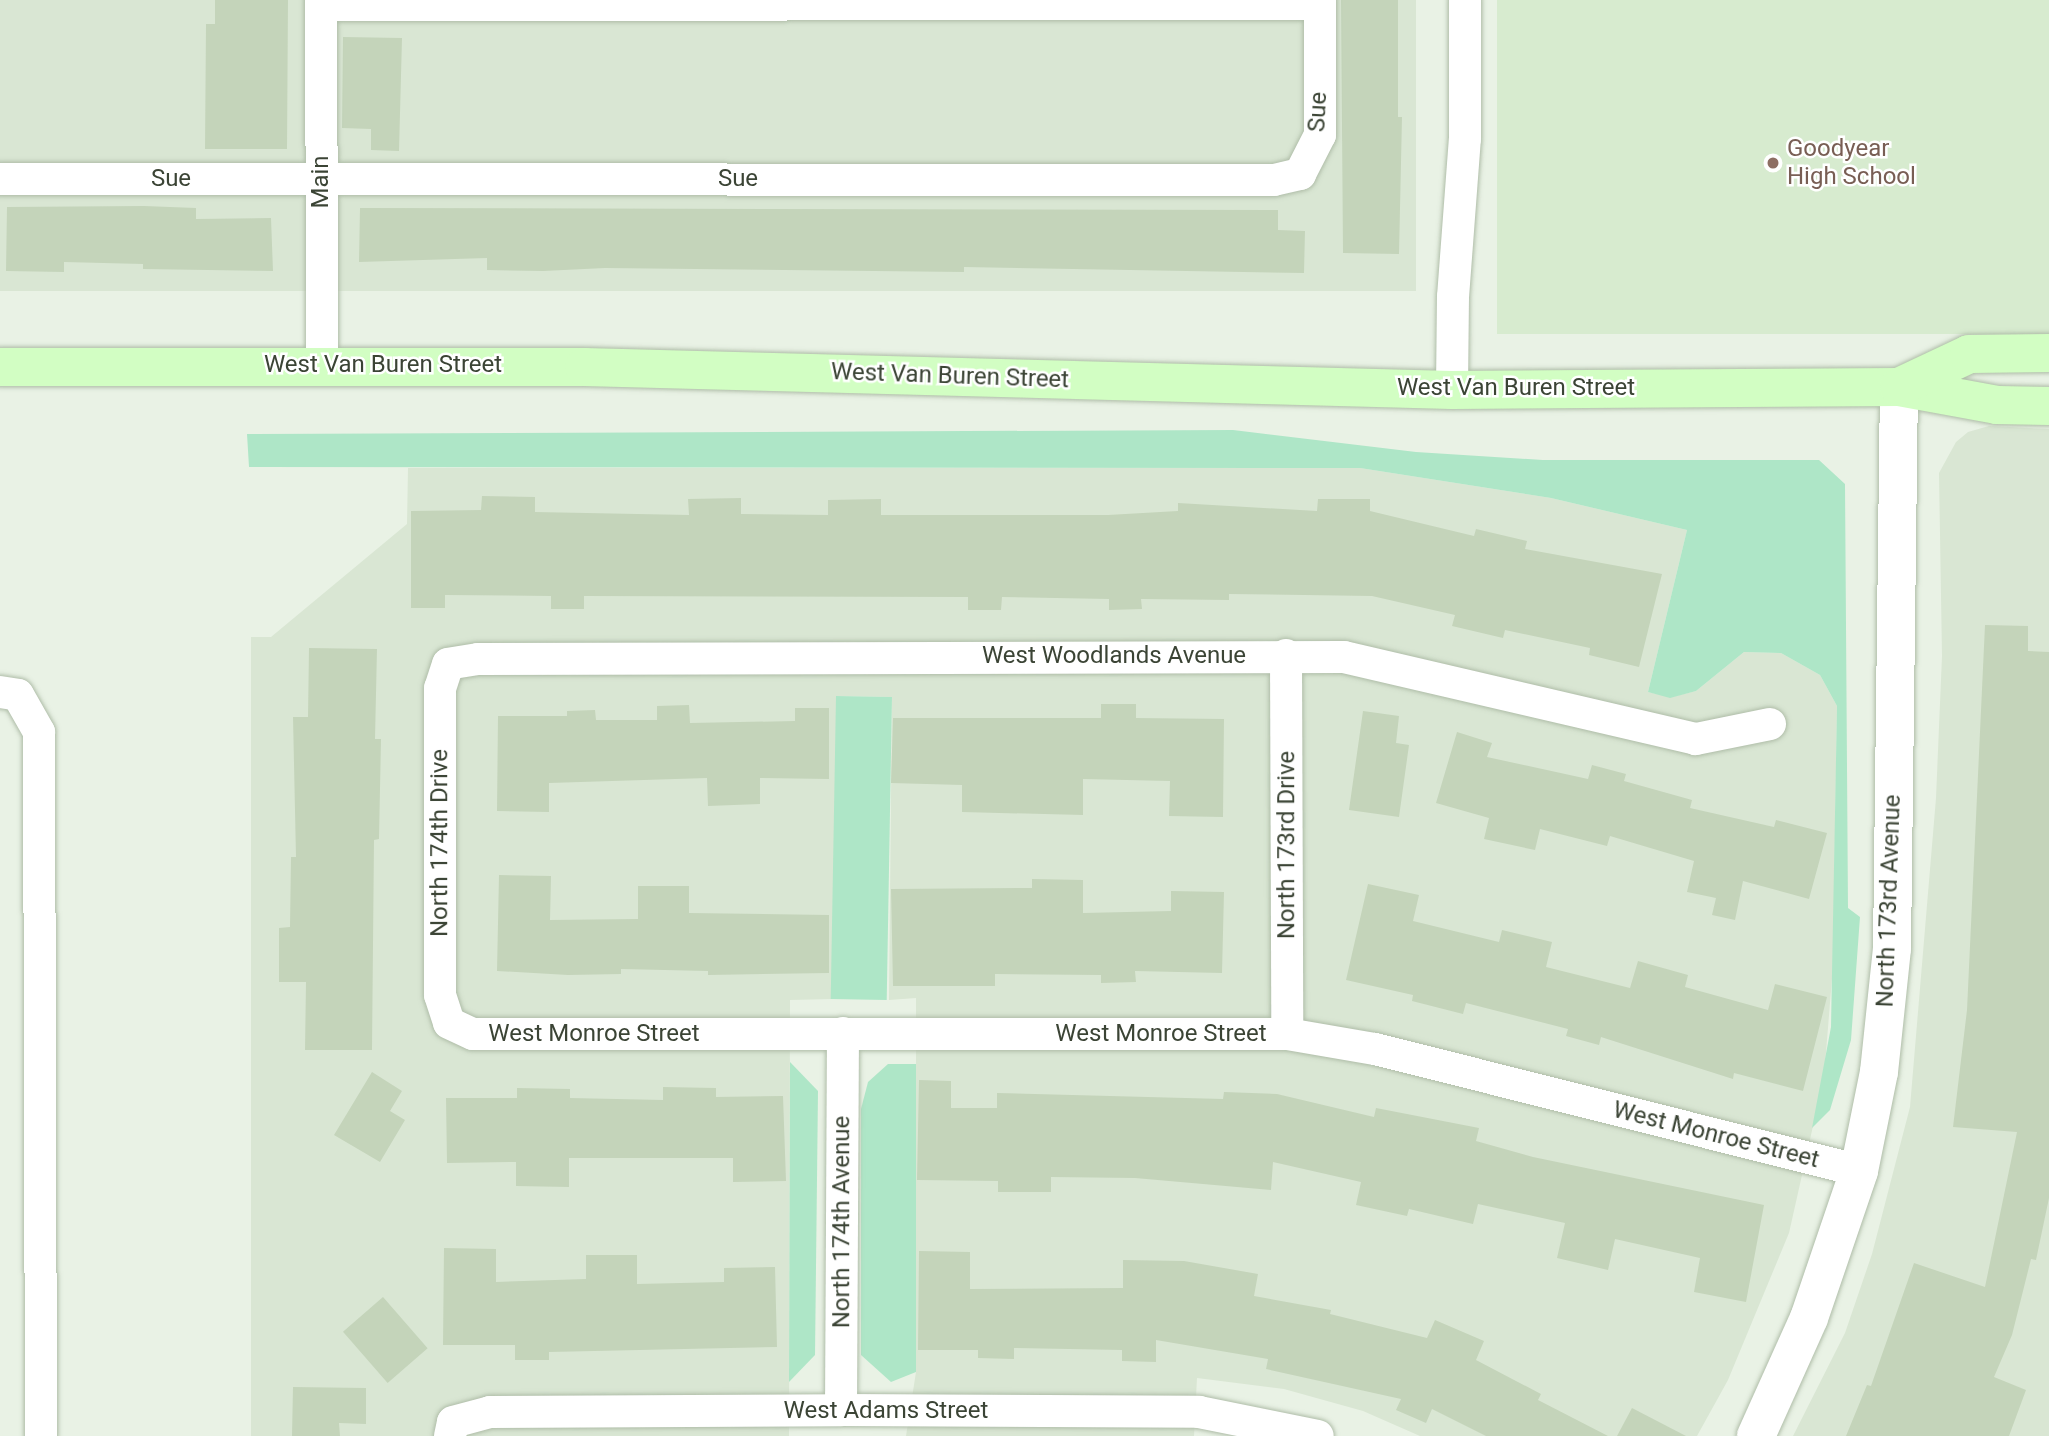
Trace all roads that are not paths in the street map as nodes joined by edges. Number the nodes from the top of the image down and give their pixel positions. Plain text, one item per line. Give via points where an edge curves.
1 (1465, 0) edge
2 (321, 2) edge
3 (1320, 2) edge
4 (0, 179) edge
5 (321, 179) junction
6 (2049, 353) edge
7 (322, 364) junction
8 (0, 367) edge
9 (1899, 387) junction
10 (1452, 390) junction
11 (2049, 405) edge
12 (1286, 655) junction
13 (448, 664) joint
14 (0, 692) edge
15 (1770, 724) dead end
16 (449, 1023) joint
17 (843, 1033) junction
18 (1287, 1034) junction
19 (1859, 1171) junction
20 (841, 1410) junction
21 (452, 1429) edge
22 (41, 1436) edge
23 (1318, 1436) edge
24 (1756, 1436) edge

1 - 10 street via 1465,139 1452,297
2 - 3 street
2 - 5 street, Main
3 - 5 street, Sue via 1320,135 1300,174 1274,180
4 - 5 street, Sue
5 - 7 street, Main
6 - 9 main road, West Van Buren Street via 1969,354
7 - 8 main road, West Van Buren Street
7 - 10 main road, West Van Buren Street via 705,369
9 - 10 main road, West Van Buren Street
9 - 11 main road, West Van Buren Street via 1997,405
9 - 19 street, North 173rd Avenue via 1892,949 1879,1072
12 - 13 street, West Woodlands Avenue via 492,659
12 - 15 street, West Woodlands Avenue via 1356,660 1696,738
12 - 18 street, North 173rd Drive
13 - 16 street, North 174th Drive via 440,688 440,995
14 - 22 street via 18,695 38,732
16 - 17 street, West Monroe Street via 473,1034
17 - 18 street, West Monroe Street
17 - 20 street, North 174th Avenue
18 - 19 street, West Monroe Street via 1375,1049
19 - 24 street, North 173rd Avenue via 1809,1318
20 - 21 street, West Adams Street via 490,1412
20 - 23 street, West Adams Street via 1199,1412

